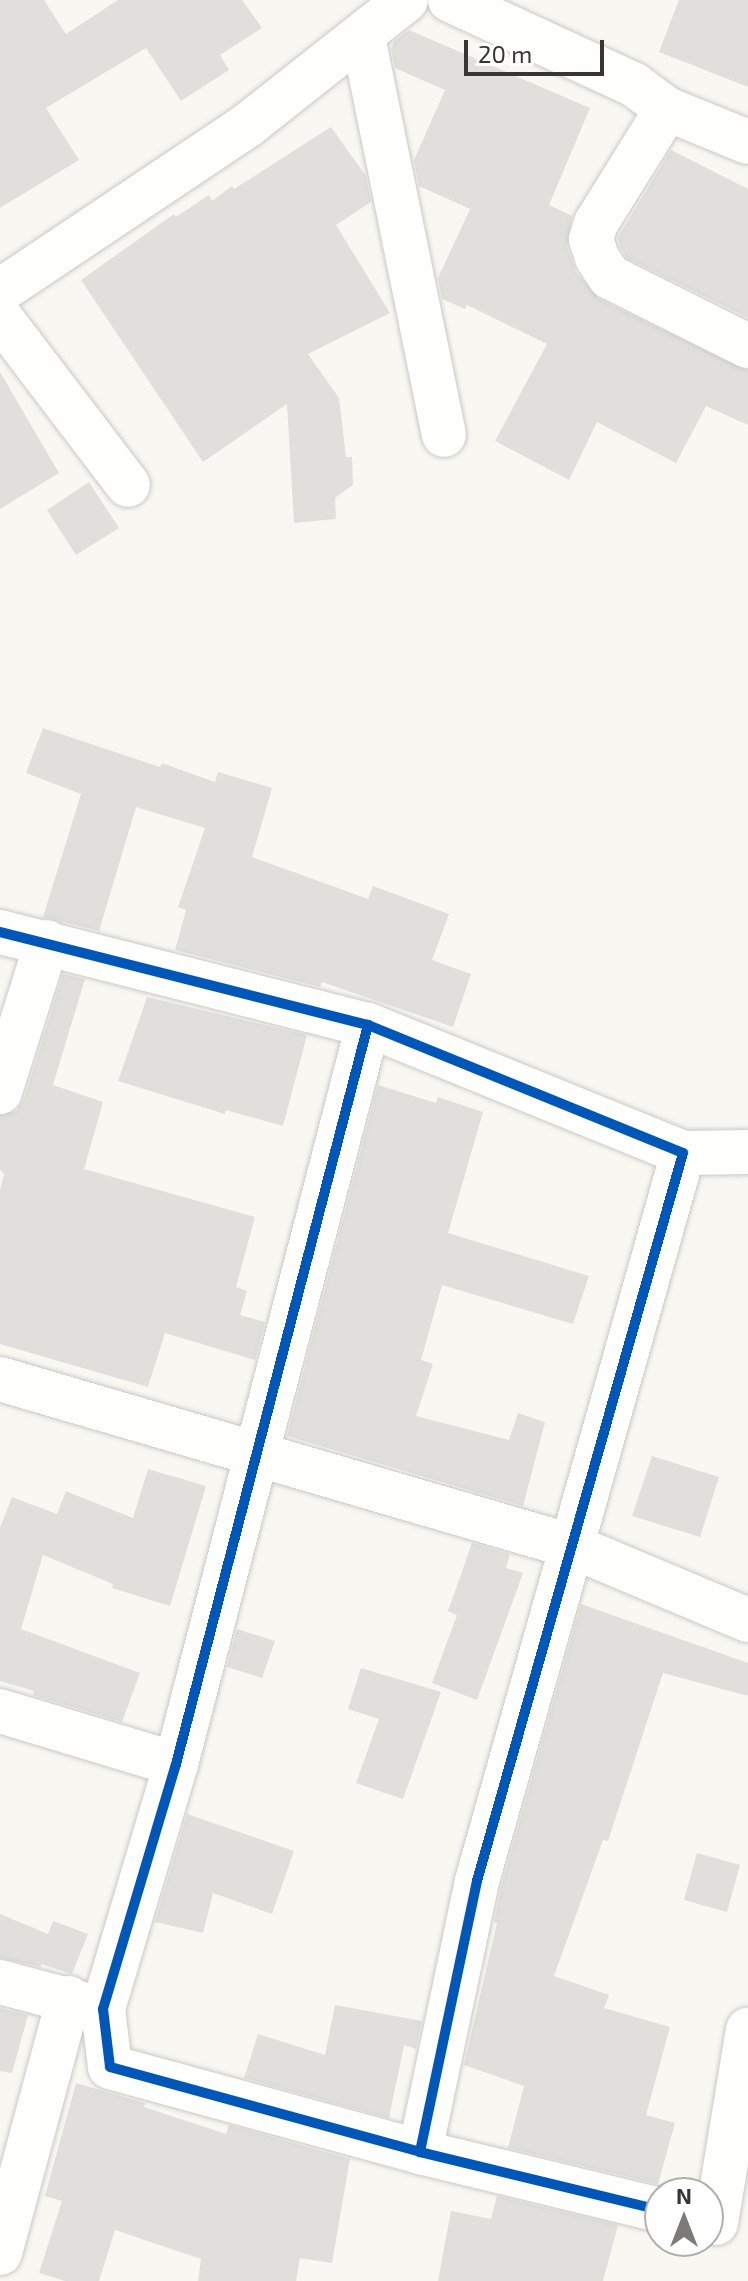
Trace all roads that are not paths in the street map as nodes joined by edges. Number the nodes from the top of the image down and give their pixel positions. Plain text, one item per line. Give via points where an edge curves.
1 (406, 0) edge
2 (450, 0) edge
3 (363, 37) junction
4 (667, 109) junction
5 (748, 142) edge
6 (0, 291) edge
7 (0, 317) edge
8 (748, 346) edge
9 (444, 435) dead end
10 (128, 485) dead end
11 (0, 932) edge
12 (47, 942) junction
13 (368, 1025) junction
14 (0, 1092) edge
15 (748, 1152) edge
16 (683, 1153) junction
17 (0, 1379) edge
18 (258, 1453) junction
19 (574, 1547) junction
20 (748, 1620) edge
21 (0, 1711) edge
22 (176, 1764) junction
23 (0, 1982) edge
24 (86, 2004) junction
25 (748, 2030) edge
26 (420, 2152) junction
27 (644, 2206) edge
28 (724, 2225) edge
29 (0, 2253) edge

1 - 3 street
2 - 4 street via 633,84
3 - 6 street via 249,124
3 - 9 street
4 - 5 street
4 - 8 street via 596,223 591,239 597,258 610,277
7 - 10 street
11 - 12 street
12 - 13 street
12 - 14 street
13 - 16 street
13 - 18 street
15 - 16 street
16 - 19 street
17 - 18 street
18 - 19 street
18 - 22 street
19 - 20 street
19 - 26 street via 477,1881
21 - 22 street
22 - 24 street
23 - 24 street
24 - 26 street via 110,2067
24 - 29 street
25 - 28 street
26 - 27 street

